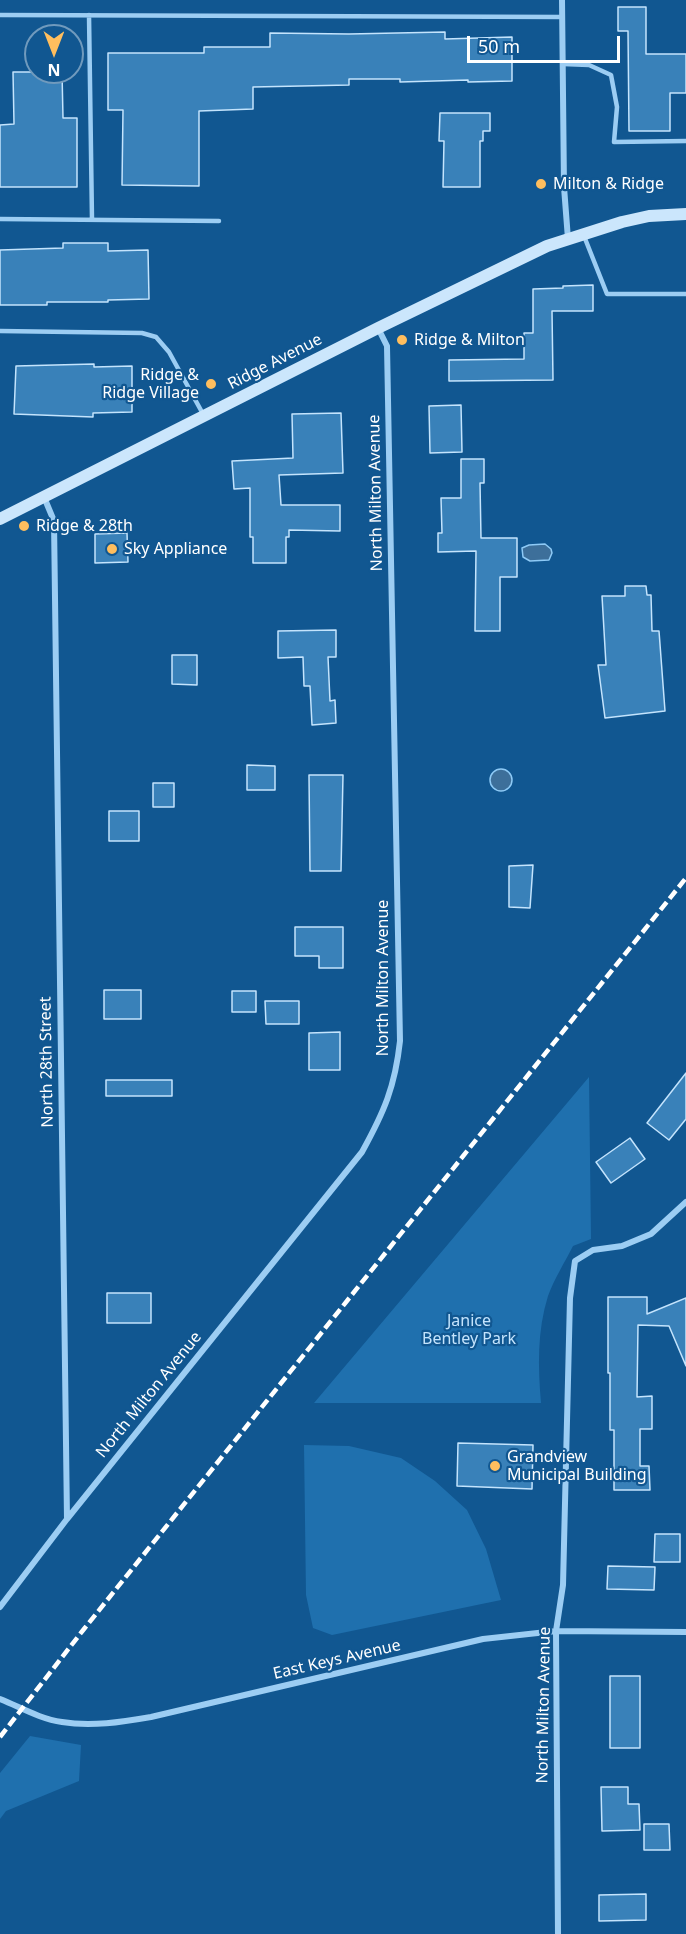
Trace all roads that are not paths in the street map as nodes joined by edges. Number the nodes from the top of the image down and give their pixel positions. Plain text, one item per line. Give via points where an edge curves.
1 (562, 0) edge
2 (0, 15) edge
3 (89, 15) junction
4 (562, 17) junction
5 (563, 64) junction
6 (686, 141) edge
7 (686, 214) edge
8 (0, 219) edge
9 (92, 220) junction
10 (219, 221) dead end
11 (583, 234) junction
12 (568, 239) junction
13 (686, 294) edge
14 (378, 328) junction
15 (0, 331) edge
16 (204, 417) junction
17 (44, 497) junction
18 (0, 519) edge
19 (686, 1202) edge
20 (67, 1519) junction
21 (0, 1606) edge
22 (556, 1631) junction
23 (686, 1632) edge
24 (0, 1699) edge
25 (558, 1934) edge

1 - 4 street
2 - 3 lane
3 - 4 lane
3 - 9 lane
4 - 5 street
5 - 6 lane via 589,65 611,75 617,107 614,142
5 - 12 street
7 - 11 street, Ridge Avenue via 640,218
8 - 9 lane
9 - 10 lane
11 - 12 street, Ridge Avenue
11 - 13 lane via 607,294
12 - 14 street, Ridge Avenue
14 - 16 street, Ridge Avenue
14 - 20 street, North Milton Avenue via 387,346 400,1041 397,1071 383,1114 362,1152
15 - 16 lane via 142,333 156,338 169,352
16 - 17 street, Ridge Avenue
17 - 18 street, Ridge Avenue
17 - 20 street, North 28th Street via 54,521
19 - 22 street, North Milton Avenue via 651,1234 622,1246 593,1250 575,1261 570,1298 563,1585
20 - 21 street
22 - 23 street, East Keys Avenue
22 - 24 street, East Keys Avenue via 483,1639 109,1724 61,1722
22 - 25 street, North Milton Avenue

